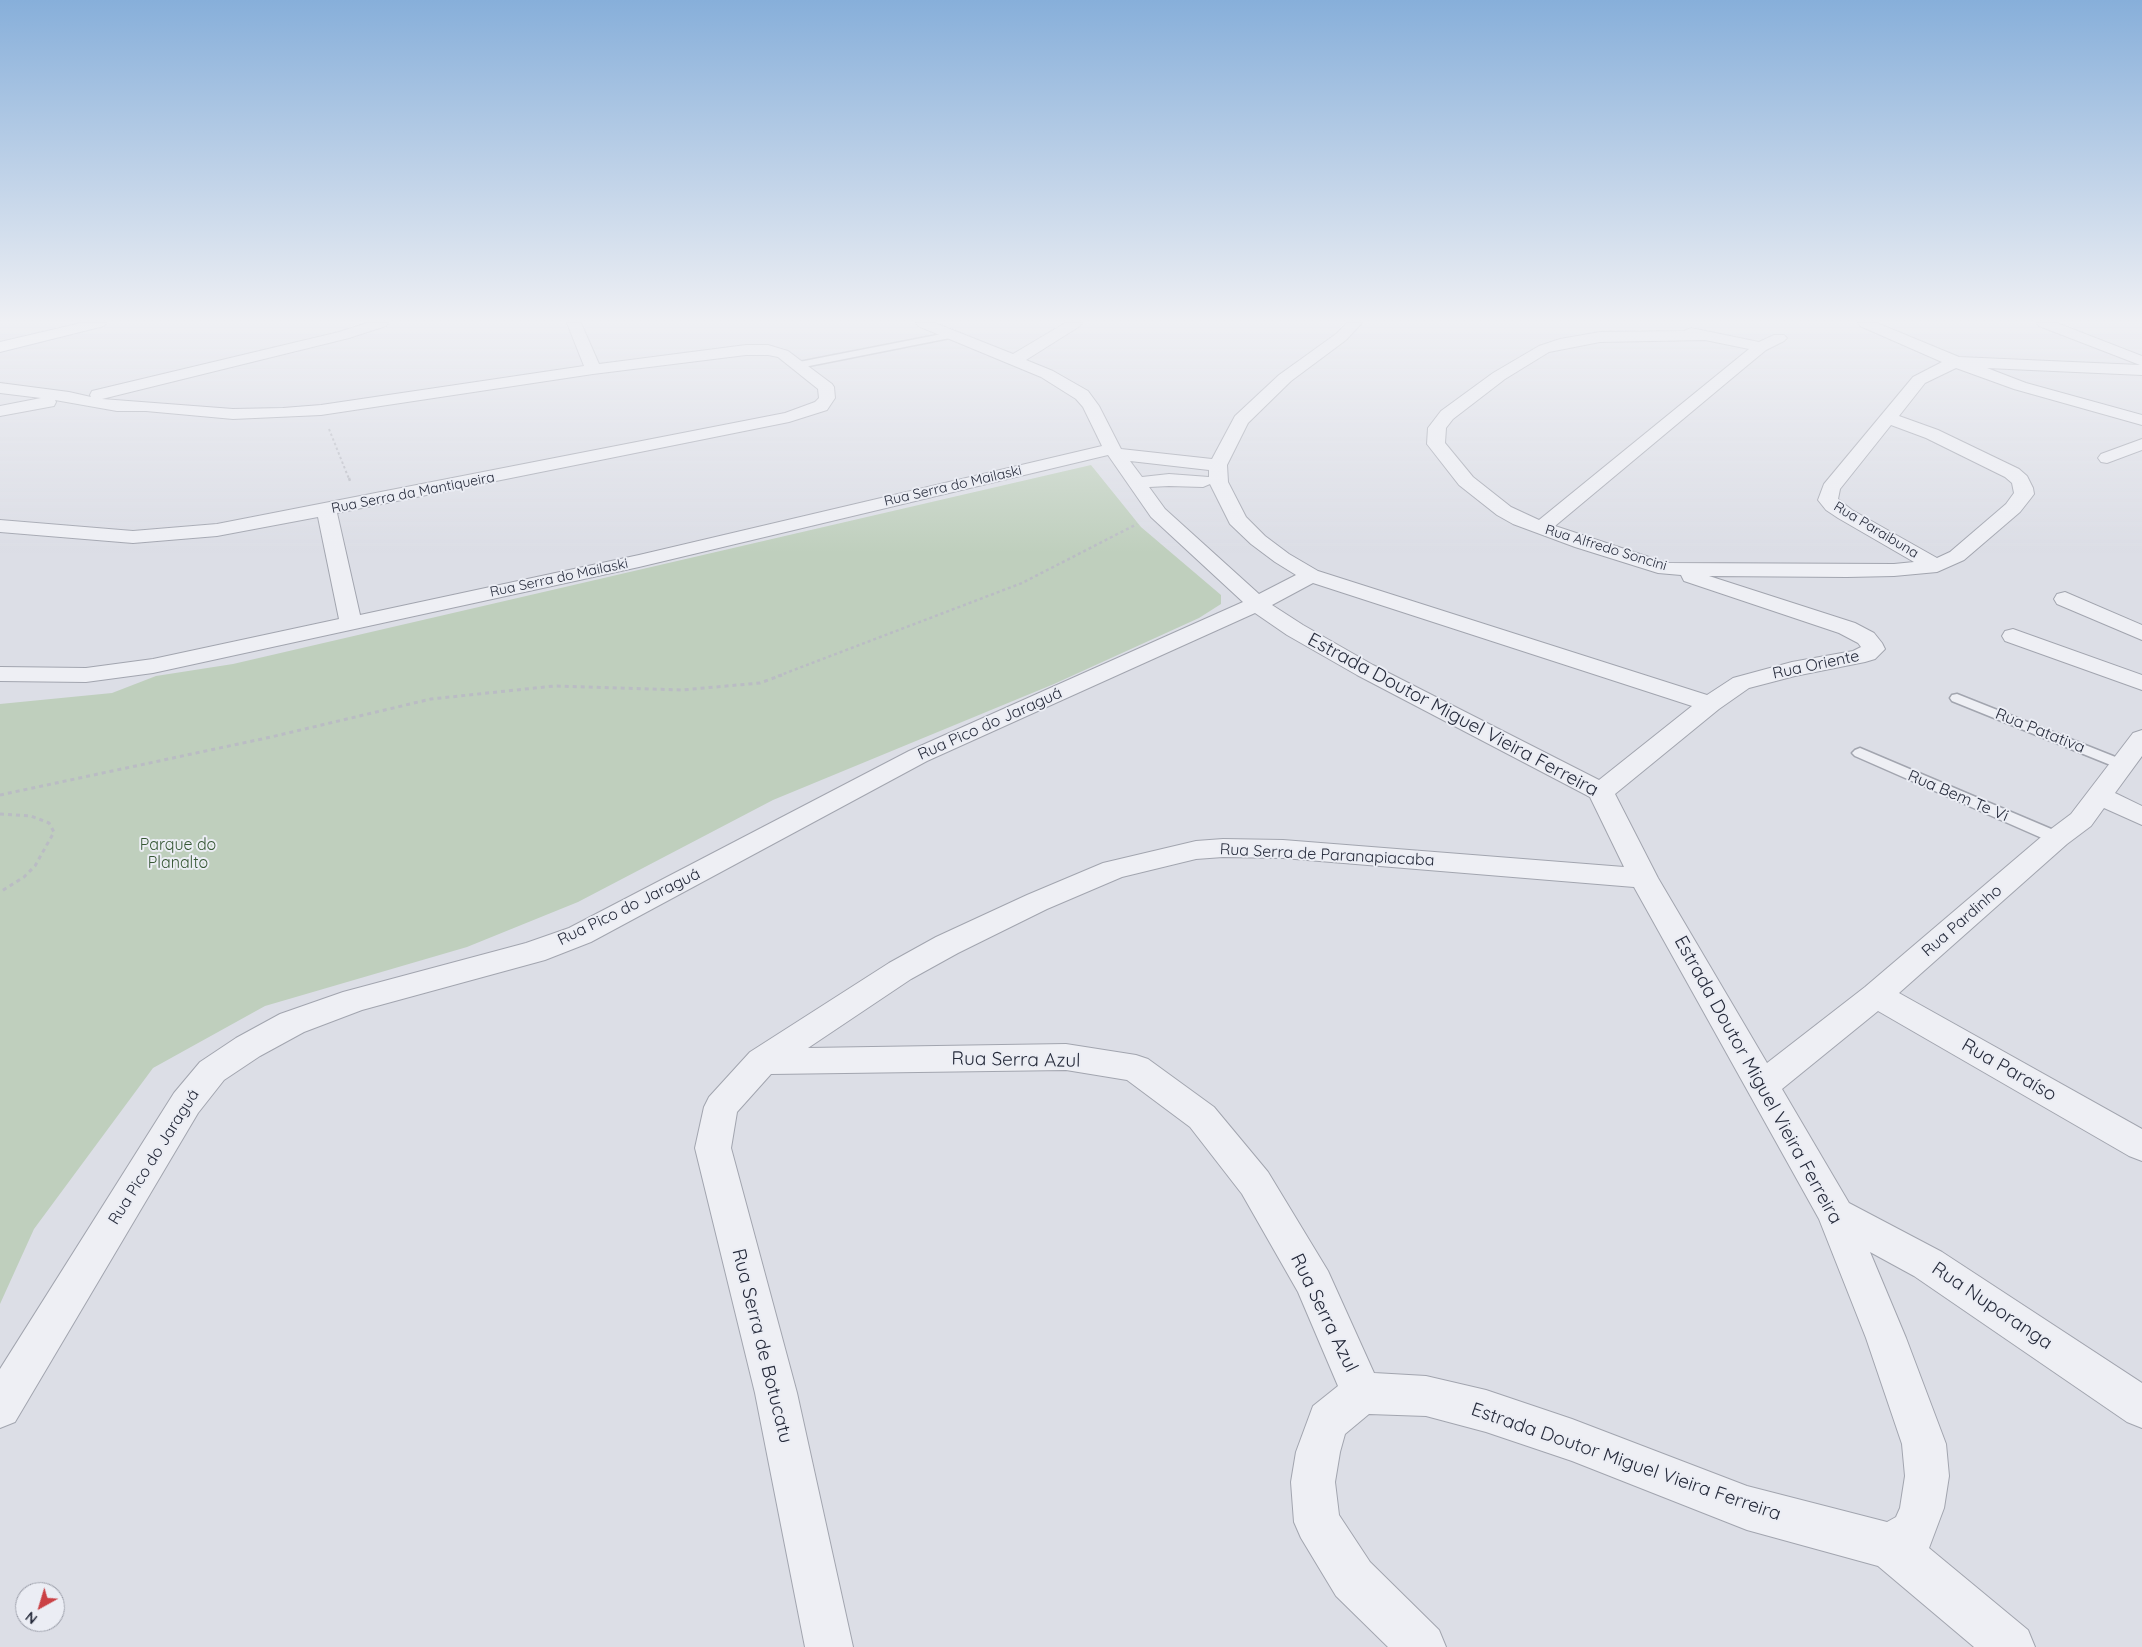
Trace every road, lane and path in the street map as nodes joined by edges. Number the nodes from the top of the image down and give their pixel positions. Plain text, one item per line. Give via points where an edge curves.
1 (64, 400) edge
2 (82, 400) edge
3 (130, 400) edge
4 (388, 400) edge
5 (826, 400) edge
6 (1085, 400) edge
7 (1262, 400) edge
8 (1466, 400) edge
9 (1697, 400) edge
10 (1903, 400) edge
11 (2070, 400) edge
12 (146, 406) junction
13 (321, 410) junction
14 (0, 411) edge
15 (1888, 418) junction
16 (2142, 420) edge
17 (2142, 444) edge
18 (1114, 452) junction
19 (2107, 458) dead end
20 (1218, 474) junction
21 (1137, 483) junction
22 (360, 504) junction
23 (326, 510) junction
24 (1158, 514) junction
25 (0, 526) edge
26 (1541, 528) junction
27 (1937, 566) junction
28 (1666, 568) junction
29 (1311, 575) junction
30 (2065, 599) dead end
31 (1257, 604) junction
32 (351, 623) junction
33 (2142, 632) edge
34 (2013, 636) dead end
35 (0, 674) edge
36 (2142, 683) edge
37 (1957, 698) dead end
38 (1710, 704) junction
39 (2142, 738) edge
40 (1860, 753) dead end
41 (2123, 765) junction
42 (1601, 792) junction
43 (0, 795) edge
44 (2099, 796) junction
45 (0, 814) edge
46 (2142, 816) edge
47 (2057, 838) junction
48 (1644, 878) junction
49 (0, 892) edge
50 (1876, 995) junction
51 (762, 1061) junction
52 (1762, 1086) junction
53 (2142, 1146) edge
54 (1836, 1214) junction
55 (1362, 1393) junction
56 (0, 1407) edge
57 (2142, 1407) edge
58 (1890, 1546) junction
59 (829, 1647) edge
60 (1422, 1647) edge
61 (2011, 1647) edge

1 - 14 street
2 - 12 street via 117,406
3 - 12 street
4 - 13 street
5 - 22 street, Rua Serra da Mantiqueira via 821,406 789,417
6 - 18 street, Estrada Doutor Miguel Vieira Ferreira
7 - 20 street via 1241,420 1228,442
8 - 26 street, Rua Alfredo Soncini via 1437,428 1436,444 1466,481 1504,511
9 - 26 street
10 - 15 street, Rua Paraibuna
11 - 16 street
12 - 13 street via 233,414
13 - 22 path
15 - 27 street, Rua Paraibuna via 1830,488 1828,500 1845,514
15 - 27 street, Rua Alfredo Soncini via 1932,434 2012,473 2024,488 2024,494 2013,508 1957,556
17 - 19 street
18 - 20 street, Rua Serra do Mailaski
18 - 21 street, Estrada Doutor Miguel Vieira Ferreira
18 - 32 street, Rua Serra do Mailaski
20 - 21 street
20 - 29 street via 1237,520 1282,558
21 - 24 street, Estrada Doutor Miguel Vieira Ferreira
22 - 23 street, Rua Serra da Mantiqueira
23 - 25 street, Rua Serra da Mantiqueira via 217,530 133,537
23 - 32 street
24 - 31 street, Estrada Doutor Miguel Vieira Ferreira
24 - 43 path via 1022,583 760,683 682,690 554,686 430,699
26 - 28 street, Rua Alfredo Soncini
27 - 28 street, Rua Alfredo Soncini via 1847,571
28 - 38 street, Rua Oriente via 1832,623 1854,632 1871,643 1873,649 1867,654 1741,683
29 - 31 street, Rua Pico do Jaraguá
29 - 38 street
30 - 33 street
31 - 42 street, Estrada Doutor Miguel Vieira Ferreira via 1365,670
31 - 56 street, Rua Pico do Jaraguá via 918,756 580,935 534,952 354,1000 292,1023 248,1046 212,1071 186,1103
32 - 35 street, Rua Serra do Mailaski via 153,666 86,675
34 - 36 street
37 - 41 lane, Rua Patativa
38 - 42 street, Rua Oriente
39 - 41 street, Rua Pardinho
40 - 47 lane, Rua Bem Te Vi
41 - 44 street, Rua Pardinho
42 - 48 street, Estrada Doutor Miguel Vieira Ferreira
44 - 46 street
44 - 47 street, Rua Pardinho via 2081,820
45 - 49 path via 31,816 49,823 54,832 35,866
47 - 50 street, Rua Pardinho
48 - 51 street, Rua Serra de Paranapiacaba via 1283,849 1223,848 1178,854 1113,870 947,945
48 - 52 street, Estrada Doutor Miguel Vieira Ferreira
50 - 52 street, Rua Pardinho
50 - 53 street, Rua Paraíso
51 - 55 street, Rua Serra Azul via 1066,1057 1136,1068 1202,1117 1256,1183 1314,1283
51 - 59 street, Rua Serra de Botucatu via 721,1107 713,1148 776,1393
52 - 54 street, Estrada Doutor Miguel Vieira Ferreira
54 - 57 street, Rua Nuporanga via 1928,1264
54 - 58 street, Estrada Doutor Miguel Vieira Ferreira via 1924,1444 1927,1476 1922,1508 1912,1533
55 - 58 street, Estrada Doutor Miguel Vieira Ferreira via 1426,1396 1486,1411 1572,1440 1747,1508
55 - 60 street via 1328,1421 1313,1482 1317,1522 1353,1579
58 - 61 street

